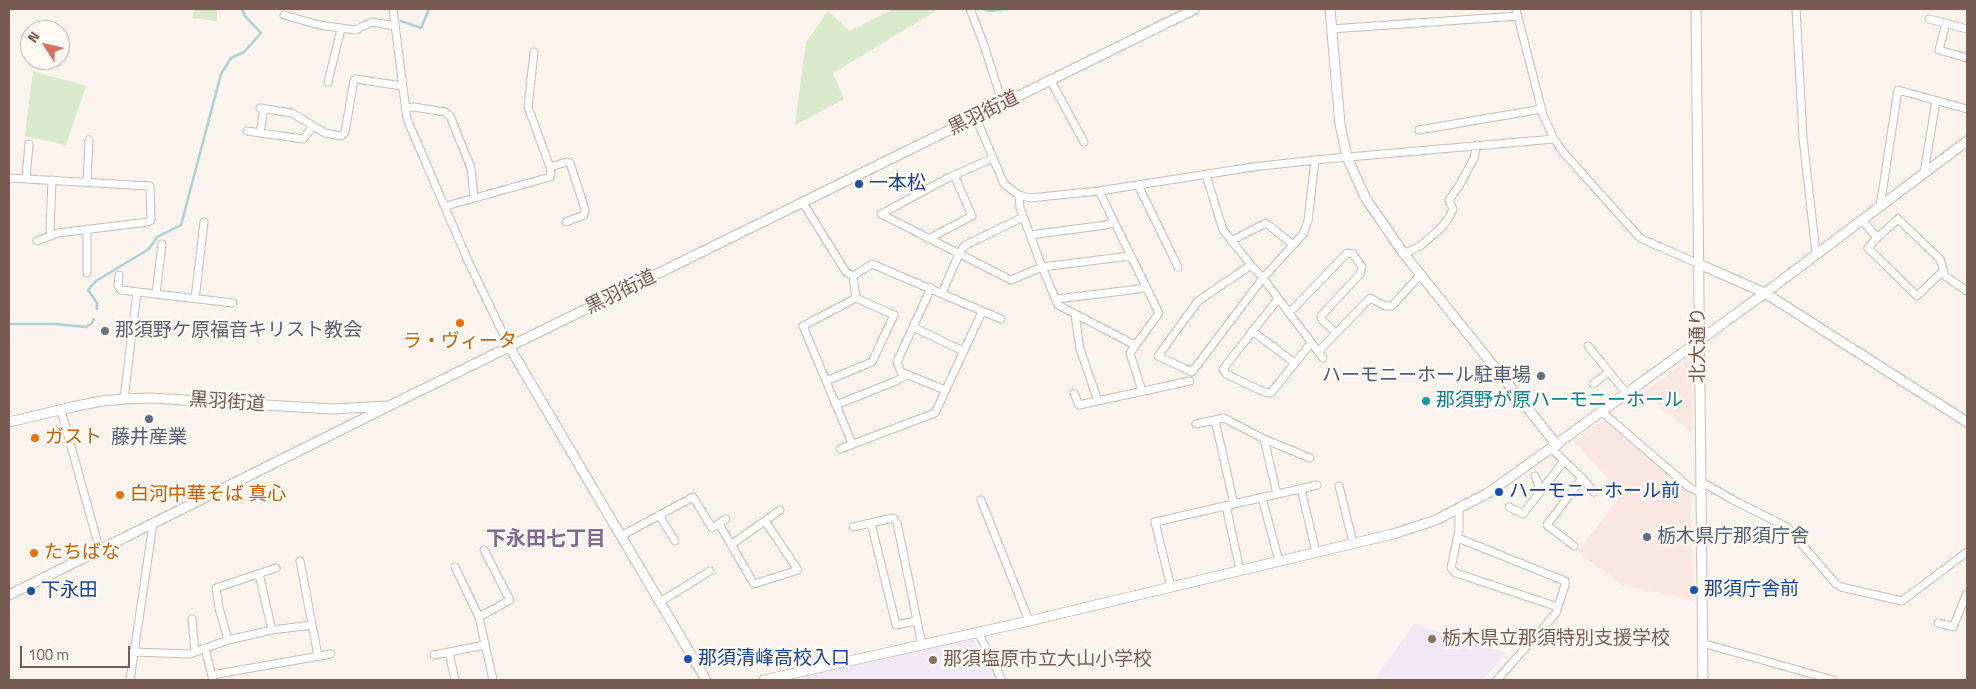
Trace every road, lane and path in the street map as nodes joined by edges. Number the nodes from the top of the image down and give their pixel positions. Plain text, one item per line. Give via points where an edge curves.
1 (393, 9) edge
2 (970, 9) edge
3 (1196, 9) edge
4 (1330, 9) edge
5 (1696, 9) edge
6 (1796, 9) edge
7 (1517, 12) edge
8 (284, 15) dead end
9 (1929, 19) dead end
10 (1946, 23) junction
11 (395, 26) junction
12 (341, 28) junction
13 (1331, 29) junction
14 (1967, 29) edge
15 (534, 52) dead end
16 (1967, 58) edge
17 (1051, 81) junction
18 (328, 82) dead end
19 (402, 86) junction
20 (1936, 101) junction
21 (1003, 105) junction
22 (405, 108) junction
23 (1542, 109) junction
24 (1967, 109) edge
25 (976, 118) junction
26 (313, 126) junction
27 (1419, 130) dead end
28 (247, 131) dead end
29 (260, 133) junction
30 (1554, 139) junction
31 (89, 140) dead end
32 (1967, 141) edge
33 (1084, 142) dead end
34 (28, 144) dead end
35 (1477, 145) junction
36 (1347, 157) junction
37 (993, 158) junction
38 (1315, 160) junction
39 (550, 167) junction
40 (1924, 173) junction
41 (954, 175) junction
42 (1206, 175) junction
43 (9, 178) edge
44 (26, 178) junction
45 (52, 180) junction
46 (87, 182) junction
47 (1138, 186) junction
48 (1099, 191) junction
49 (1019, 195) junction
50 (474, 197) junction
51 (804, 203) junction
52 (446, 206) junction
53 (1880, 207) junction
54 (1023, 216) junction
55 (1862, 220) junction
56 (204, 222) dead end
57 (566, 222) dead end
58 (1113, 222) junction
59 (87, 230) junction
60 (1030, 235) junction
61 (51, 236) junction
62 (1877, 238) junction
63 (928, 239) junction
64 (36, 241) dead end
65 (1232, 241) junction
66 (162, 244) dead end
67 (1292, 244) junction
68 (1816, 253) junction
69 (959, 254) junction
70 (1404, 254) junction
71 (1130, 255) junction
72 (1699, 264) junction
73 (1251, 266) junction
74 (1042, 267) junction
75 (1178, 267) dead end
76 (1944, 270) junction
77 (88, 273) dead end
78 (1421, 274) junction
79 (119, 275) dead end
80 (853, 276) junction
81 (1263, 278) junction
82 (1146, 287) junction
83 (931, 288) junction
84 (1967, 291) edge
85 (137, 292) junction
86 (1765, 293) junction
87 (156, 294) junction
88 (942, 294) junction
89 (856, 298) junction
90 (1057, 298) junction
91 (195, 299) junction
92 (1278, 299) junction
93 (233, 303) dead end
94 (982, 312) junction
95 (1288, 312) junction
96 (1075, 314) junction
97 (1001, 319) dead end
98 (913, 327) junction
99 (1252, 331) junction
100 (1336, 333) junction
101 (1698, 341) junction
102 (1311, 343) junction
103 (1135, 345) junction
104 (1588, 346) dead end
105 (510, 348) junction
106 (963, 351) junction
107 (1295, 363) junction
108 (1609, 372) junction
109 (906, 375) junction
110 (826, 381) junction
111 (1190, 381) dead end
112 (1593, 384) dead end
113 (945, 390) junction
114 (1142, 390) junction
115 (1074, 393) dead end
116 (1626, 394) junction
117 (124, 399) junction
118 (1098, 401) junction
119 (836, 405) junction
120 (389, 406) junction
121 (61, 410) junction
122 (1602, 412) junction
123 (1215, 420) junction
124 (9, 422) edge
125 (1967, 422) edge
126 (1196, 424) dead end
127 (1264, 440) junction
128 (852, 443) junction
129 (1554, 447) junction
130 (840, 448) dead end
131 (1310, 458) dead end
132 (1564, 461) junction
133 (1535, 476) dead end
134 (1582, 478) junction
135 (1700, 481) junction
136 (1317, 485) dead end
137 (1339, 486) dead end
138 (1301, 489) junction
139 (1541, 491) junction
140 (1594, 492) dead end
141 (1700, 493) junction
142 (1277, 494) junction
143 (1262, 498) junction
144 (981, 500) dead end
145 (1234, 504) junction
146 (1226, 506) junction
147 (1508, 507) dead end
148 (780, 510) dead end
149 (1459, 510) junction
150 (659, 515) junction
151 (726, 519) dead end
152 (765, 521) junction
153 (871, 523) junction
154 (153, 524) junction
155 (719, 524) junction
156 (853, 527) dead end
157 (621, 536) junction
158 (1458, 538) junction
159 (675, 541) dead end
160 (1353, 544) junction
161 (731, 545) junction
162 (1574, 546) dead end
163 (484, 550) dead end
164 (100, 552) junction
165 (1316, 552) junction
166 (1967, 552) edge
167 (300, 561) dead end
168 (1279, 561) junction
169 (455, 567) dead end
170 (276, 568) dead end
171 (1240, 570) junction
172 (710, 571) dead end
173 (259, 574) junction
174 (1171, 587) junction
175 (1967, 593) edge
176 (9, 595) edge
177 (660, 602) junction
178 (1558, 607) junction
179 (479, 617) junction
180 (192, 619) dead end
181 (917, 621) junction
182 (1029, 621) junction
183 (1938, 623) dead end
184 (312, 625) junction
185 (272, 630) junction
186 (978, 632) junction
187 (228, 640) junction
188 (1702, 643) junction
189 (485, 645) junction
190 (922, 645) junction
191 (206, 648) junction
192 (133, 652) junction
193 (195, 652) junction
194 (449, 653) junction
195 (331, 654) dead end
196 (434, 655) dead end
197 (318, 656) junction
198 (213, 678) edge
199 (130, 680) edge
200 (455, 680) edge
201 (493, 680) edge
202 (706, 680) edge
203 (764, 680) edge
204 (1002, 680) edge
205 (1497, 680) edge
206 (1702, 680) edge
207 (1833, 680) edge

1 - 11 street
2 - 21 street
3 - 17 street, 黒羽街道
4 - 13 street
5 - 72 street, 北大通り
6 - 68 street via 1803,138
7 - 13 street
7 - 23 street
8 - 12 street
9 - 10 street
10 - 14 street
10 - 16 street via 1939,50
11 - 12 street via 372,22 355,30
11 - 19 street
12 - 18 street
13 - 36 street via 1340,124
15 - 39 street via 528,108
17 - 21 street, 黒羽街道
17 - 33 street
19 - 22 street
19 - 26 street via 356,79 352,83 344,135 338,136
20 - 24 street
20 - 40 street
20 - 53 street via 1898,90
21 - 25 street, 黒羽街道
22 - 50 street via 445,112 450,116 471,168
22 - 52 street via 412,132
23 - 27 street
23 - 30 street
25 - 37 street
25 - 51 street, 黒羽街道
26 - 29 street via 303,140
26 - 29 street via 292,113 262,108
28 - 29 street
30 - 35 street
30 - 72 street via 1640,238
31 - 46 street
32 - 40 street
34 - 44 street
35 - 36 street
35 - 70 street via 1474,158 1449,200 1453,209 1450,216 1420,246
36 - 38 street
36 - 70 street via 1366,199
37 - 41 street
37 - 49 street via 1004,184
38 - 42 street
38 - 67 street via 1308,221 1303,234
39 - 50 street via 548,179
39 - 57 street via 570,163 585,209 584,215
40 - 53 street
41 - 63 street via 972,216
41 - 63 street via 881,214
42 - 47 street
42 - 65 street via 1223,230
43 - 44 street
44 - 45 street
45 - 46 street
45 - 61 street
46 - 59 street via 150,186 151,214 148,222
47 - 48 street
47 - 75 street
48 - 49 street via 1030,198
48 - 58 street
49 - 54 street
50 - 52 street
51 - 80 street via 846,272
51 - 105 street, 黒羽街道
52 - 105 street
53 - 55 street
54 - 60 street
54 - 69 street via 964,246
55 - 62 street
55 - 68 street
56 - 91 street
58 - 60 street
58 - 71 street
59 - 61 street
59 - 77 street
60 - 74 street
61 - 64 street
62 - 76 street via 1898,219 1940,259
62 - 76 street via 1868,248 1917,296
63 - 69 street
65 - 67 street via 1266,223
65 - 73 street
66 - 87 street
67 - 81 street
68 - 86 street
69 - 74 street via 1011,280
69 - 88 street
70 - 78 street
71 - 74 street
71 - 82 street
72 - 86 street
72 - 101 street, 北大通り
73 - 81 street
73 - 81 street via 1198,301 1158,356 1192,372
74 - 90 street
76 - 84 street via 1946,276
78 - 100 street via 1392,306 1370,298
78 - 129 street
79 - 85 street via 121,290
80 - 83 street via 872,264
80 - 89 street
81 - 92 street
82 - 90 street
82 - 103 street via 1159,313
83 - 88 street
83 - 98 street
85 - 87 street
85 - 117 street
86 - 101 street
86 - 125 street
87 - 91 street
88 - 94 street
89 - 110 street via 803,326
89 - 110 street via 894,315 872,362
90 - 96 street via 1058,304
91 - 93 street
92 - 95 street
92 - 99 street
94 - 97 street
94 - 106 street
95 - 100 street via 1347,253 1353,254 1362,267 1360,274 1321,316
95 - 102 street
96 - 103 street
96 - 118 street via 1080,349
98 - 106 street
98 - 109 street via 897,362
99 - 107 street
99 - 107 street via 1223,369 1226,374 1271,393
100 - 102 street via 1321,355
101 - 116 street
101 - 135 street, 北大通り
102 - 107 street
103 - 114 street via 1130,353
104 - 108 street
105 - 120 street, 黒羽街道
105 - 157 street
106 - 113 street
108 - 112 street
108 - 116 street
109 - 113 street
109 - 119 street
110 - 119 street
111 - 114 street
113 - 128 street via 935,413
114 - 118 street
115 - 118 street via 1079,405
116 - 122 street
117 - 120 street, 黒羽街道 via 332,409
117 - 121 street, 黒羽街道
119 - 128 street
120 - 154 street
121 - 124 street, 黒羽街道
121 - 164 street
122 - 129 street
122 - 141 street
123 - 126 street
123 - 127 street via 1224,418
123 - 145 street
127 - 131 street
127 - 142 street
128 - 130 street
129 - 132 street
129 - 149 street
132 - 134 street
132 - 139 street
133 - 139 street
134 - 140 street
134 - 162 street via 1547,525
135 - 141 street, 北大通り
135 - 166 street via 1787,527 1841,587 1902,601
136 - 138 street
137 - 160 street
138 - 142 street
138 - 165 street
139 - 147 street via 1523,514
141 - 188 street, 北大通り
142 - 143 street
143 - 145 street
143 - 168 street
144 - 182 street
145 - 146 street
146 - 171 street
146 - 174 street via 1155,522
148 - 152 street
149 - 158 street
149 - 160 street via 1393,534
150 - 155 street via 693,497 712,528
150 - 157 street
150 - 159 street
151 - 155 street
152 - 161 street
152 - 161 street via 798,570 754,584
153 - 156 street
153 - 181 street via 896,624
153 - 181 street via 893,518 897,523
154 - 164 street
154 - 192 street
155 - 161 street
157 - 177 street
158 - 178 street via 1563,580 1565,584
158 - 178 street via 1450,568 1456,573
160 - 165 street
163 - 179 street via 510,600
164 - 176 street
165 - 168 street
167 - 184 street
168 - 171 street
169 - 179 street
170 - 173 street
171 - 174 street
172 - 177 street
173 - 185 street
173 - 187 street via 216,588
174 - 182 street
175 - 183 street via 1953,627
177 - 202 street
178 - 205 street
179 - 189 street
180 - 193 street
181 - 190 street
182 - 186 street
184 - 185 street
184 - 197 street
185 - 187 street
186 - 190 street
186 - 204 street
187 - 191 street
188 - 206 street, 北大通り
188 - 207 street
189 - 194 street
189 - 201 street
190 - 203 street
191 - 193 street
191 - 198 street
192 - 193 street
192 - 199 street
194 - 196 street
194 - 200 street
195 - 197 street
197 - 198 street

